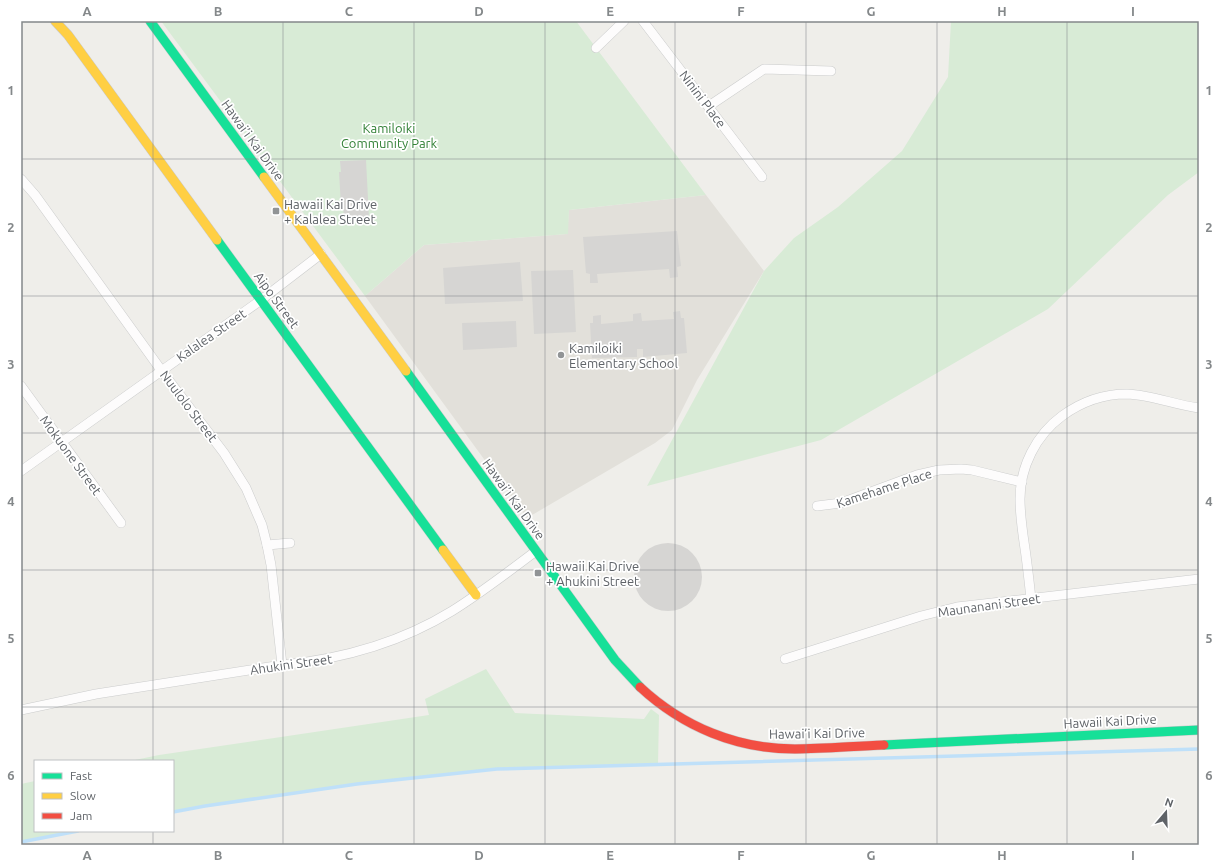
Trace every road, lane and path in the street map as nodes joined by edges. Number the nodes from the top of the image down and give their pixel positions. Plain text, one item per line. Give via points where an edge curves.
1 (55, 21) edge
2 (150, 21) edge
3 (624, 21) edge
4 (643, 21) edge
5 (596, 48) dead end
6 (831, 71) dead end
7 (709, 106) junction
8 (762, 177) dead end
9 (21, 179) edge
10 (321, 254) junction
11 (261, 300) junction
12 (162, 370) junction
13 (21, 386) edge
14 (1199, 408) edge
15 (61, 441) junction
16 (21, 470) edge
17 (1022, 482) junction
18 (816, 506) dead end
19 (121, 523) dead end
20 (290, 543) dead end
21 (267, 545) junction
22 (536, 551) junction
23 (1199, 579) edge
24 (476, 595) junction
25 (1031, 599) junction
26 (785, 659) dead end
27 (282, 664) junction
28 (21, 710) edge
29 (1199, 730) edge
30 (1022, 738) joint

1 - 11 main road, Aipo Street via 68,35
2 - 10 main road, Hawai’i Kai Drive
3 - 5 street
4 - 7 street, Ninini Place
6 - 7 street via 764,69
7 - 8 street, Ninini Place
9 - 12 street, Nuulolo Street
10 - 11 street, Kalalea Street
10 - 22 main road, Hawai’i Kai Drive
11 - 12 street, Kalalea Street
11 - 24 main road, Aipo Street
12 - 15 street, Kalalea Street
12 - 21 street, Nuulolo Street via 236,470 255,506
13 - 15 street, Mokuone Street
14 - 17 street via 1128,394 1109,396 1082,404 1059,418 1040,439 1030,455
15 - 16 street, Kalalea Street
15 - 19 street, Mokuone Street
17 - 18 street, Kamehame Place via 972,470 939,470 917,475 841,503
17 - 25 street via 1020,509
20 - 21 street
21 - 27 street, Nuulolo Street
22 - 24 street, Ahukini Street
22 - 30 main road, Hawai’i Kai Drive via 615,660 641,689 670,712 721,737 757,746 795,749
23 - 25 street, Maunanani Street
24 - 27 street, Ahukini Street via 425,626 370,648 312,662
25 - 26 street, Maunanani Street via 939,611
27 - 28 street, Ahukini Street via 96,694
29 - 30 main road, Hawaii Kai Drive

